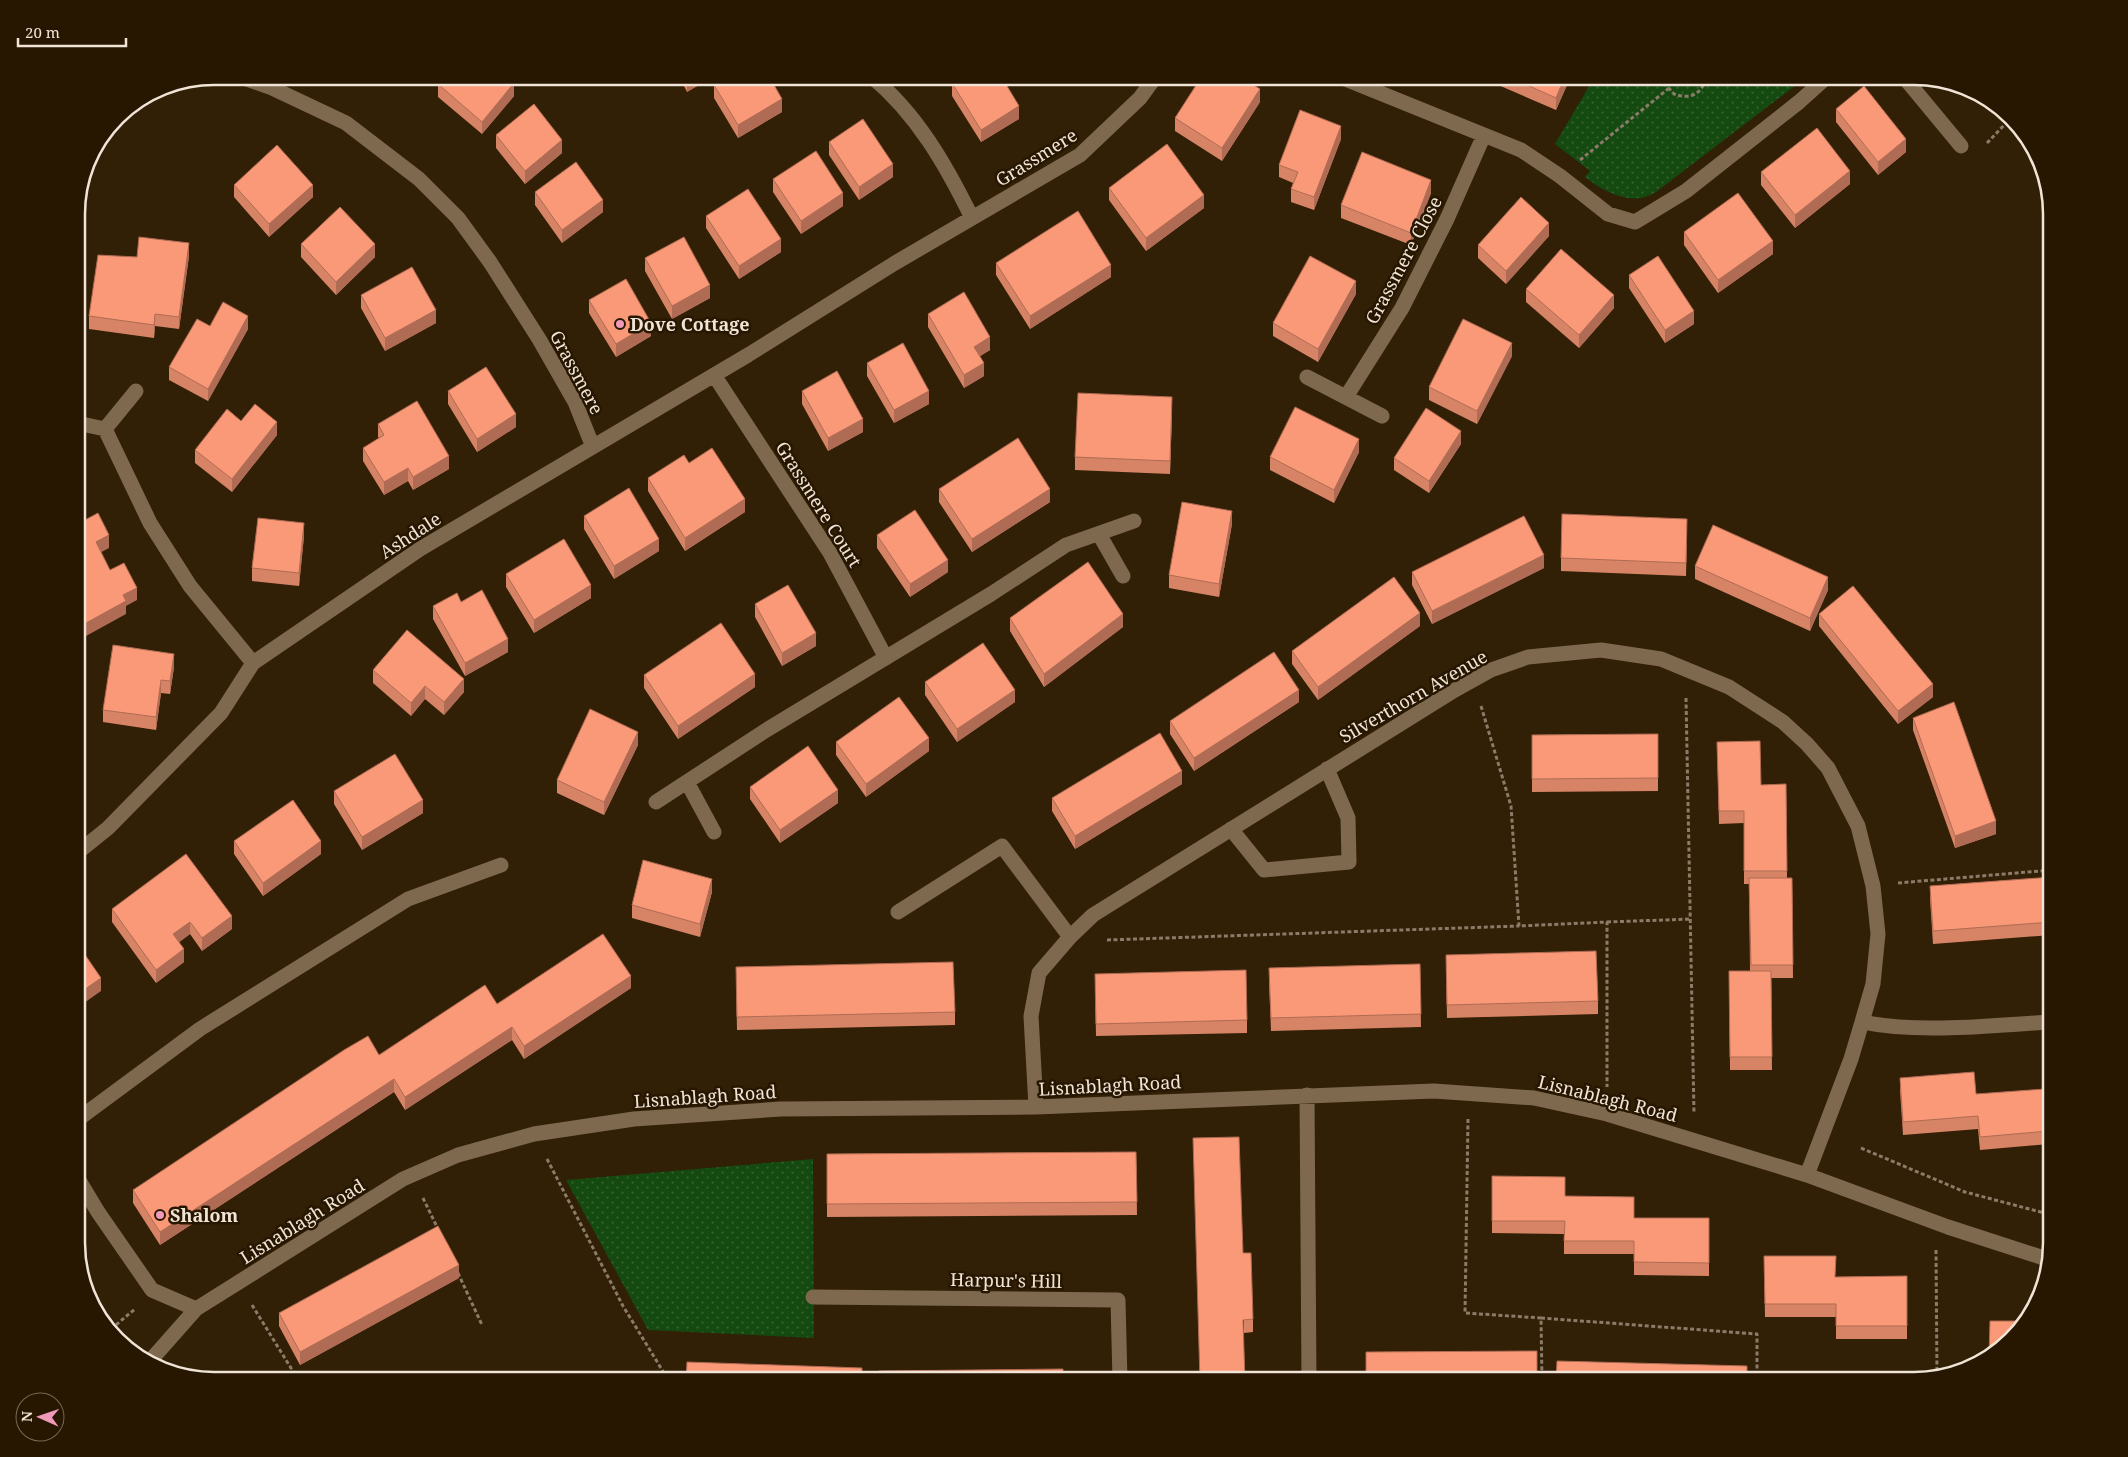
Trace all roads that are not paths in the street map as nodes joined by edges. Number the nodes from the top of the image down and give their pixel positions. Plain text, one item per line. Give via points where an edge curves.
1 (264, 85) edge
2 (882, 85) edge
3 (1149, 85) edge
4 (1361, 85) edge
5 (1818, 85) edge
6 (1910, 85) edge
7 (1484, 134) junction
8 (1961, 146) dead end
9 (972, 218) junction
10 (714, 375) junction
11 (1307, 377) dead end
12 (136, 391) dead end
13 (1346, 397) junction
14 (1382, 416) dead end
15 (85, 425) edge
16 (105, 429) junction
17 (592, 447) junction
18 (1134, 521) dead end
19 (1099, 534) junction
20 (1123, 576) dead end
21 (886, 658) junction
22 (253, 663) junction
23 (1327, 769) junction
24 (687, 782) junction
25 (656, 802) dead end
26 (1231, 829) junction
27 (714, 832) dead end
28 (85, 847) edge
29 (502, 865) dead end
30 (898, 912) dead end
31 (1070, 936) junction
32 (1862, 1022) junction
33 (2043, 1023) edge
34 (1307, 1095) junction
35 (1036, 1108) junction
36 (85, 1113) edge
37 (1808, 1175) junction
38 (85, 1191) edge
39 (2042, 1257) edge
40 (813, 1297) dead end
41 (196, 1309) junction
42 (154, 1357) edge
43 (1120, 1372) edge
44 (1309, 1372) edge

1 - 17 street, Grassmere via 346,123 419,179 458,218 539,339 575,402
2 - 9 street via 919,126 948,170
3 - 9 street, Grassmere via 1080,155
4 - 7 street
5 - 7 street via 1686,191 1635,222 1608,214 1521,150
6 - 8 street
7 - 13 street, Grassmere Close via 1447,219 1402,308
9 - 10 street, Grassmere
10 - 17 street, Grassmere
10 - 21 street, Grassmere Court via 830,553
11 - 13 street
12 - 16 street
13 - 14 street
15 - 16 street
16 - 22 street via 150,523 185,578
17 - 22 street, Ashdale via 420,549
18 - 19 street
19 - 20 street
19 - 21 street via 1066,544
21 - 24 street
22 - 28 street, Ashdale via 221,713 108,828
23 - 26 street, Silverthorn Avenue
23 - 26 street via 1348,818 1349,862 1264,870
23 - 32 street, Silverthorn Avenue via 1473,680 1528,657 1601,650 1661,659 1736,692 1783,722 1818,756 1828,768 1858,826 1873,886 1878,934 1872,984
24 - 25 street
24 - 27 street
26 - 31 street, Silverthorn Avenue via 1093,915
29 - 36 street via 408,899 200,1029
30 - 31 street via 1002,846
31 - 35 street, Silverthorn Avenue via 1039,973 1031,1016
32 - 33 street via 1952,1028
32 - 37 street, Silverthorn Avenue
34 - 35 street, Lisnablagh Road
34 - 37 street, Lisnablagh Road via 1434,1091 1534,1098 1607,1114
34 - 44 street
35 - 41 street, Lisnablagh Road via 781,1109 634,1119 534,1134 458,1155 412,1174
37 - 39 street, Lisnablagh Road
38 - 41 street via 152,1290
40 - 43 street, Harpur's Hill via 1118,1300
41 - 42 street, Lisnablagh Road

